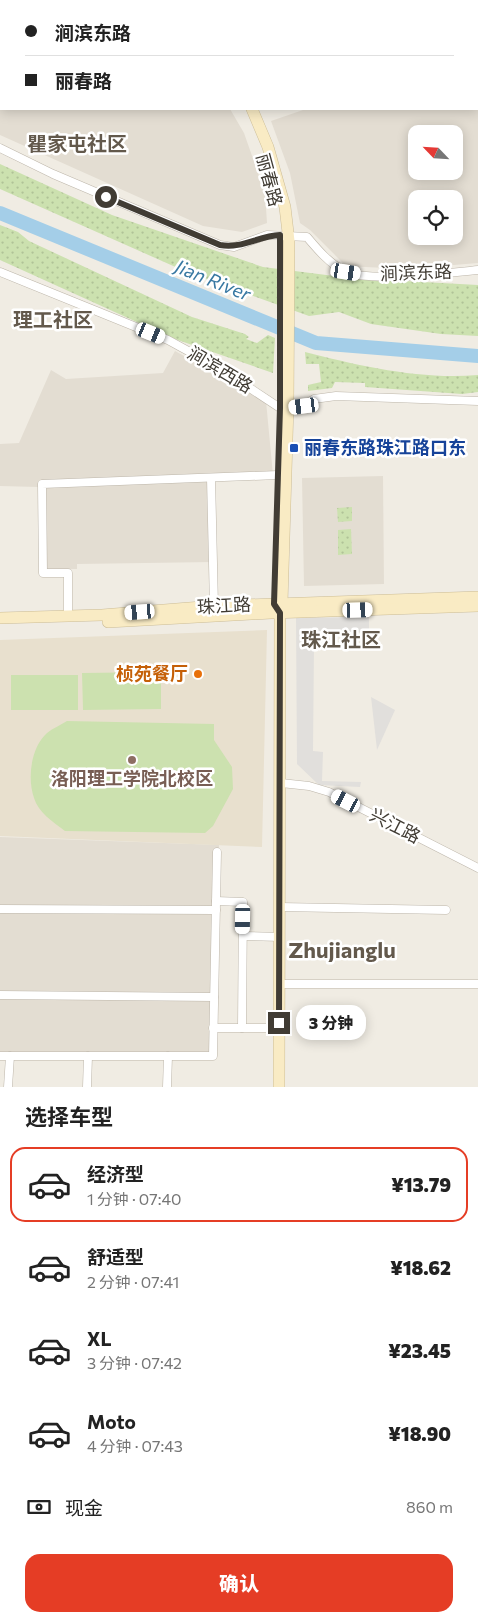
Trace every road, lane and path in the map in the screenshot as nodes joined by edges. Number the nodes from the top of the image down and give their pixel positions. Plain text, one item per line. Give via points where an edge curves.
1 (244, 110) edge
2 (252, 110) edge
3 (0, 148) edge
4 (284, 238) junction
5 (478, 270) edge
6 (0, 272) edge
7 (478, 401) edge
8 (284, 407) junction
9 (278, 475) junction
10 (211, 478) junction
11 (478, 597) edge
12 (214, 606) junction
13 (478, 606) edge
14 (279, 607) junction
15 (68, 616) junction
16 (0, 618) edge
17 (0, 626) edge
18 (281, 783) junction
19 (217, 852) dead end
20 (478, 868) edge
21 (216, 901) junction
22 (280, 907) junction
23 (0, 909) edge
24 (216, 910) junction
25 (446, 910) dead end
26 (242, 936) junction
27 (280, 937) junction
28 (280, 984) junction
29 (478, 984) edge
30 (0, 995) edge
31 (214, 997) junction
32 (213, 1028) junction
33 (242, 1028) junction
34 (270, 1028) dead end
35 (0, 1056) edge
36 (10, 1056) junction
37 (88, 1056) junction
38 (168, 1056) junction
39 (8, 1087) edge
40 (87, 1087) edge
41 (167, 1087) edge
42 (279, 1087) edge

1 - 4 main road, 丽春路 via 260,147
2 - 4 main road, 丽春路 via 268,147 283,198
3 - 4 street, 涧滨东路 via 220,245 234,247 267,235
4 - 5 street, 涧滨东路 via 307,237 346,272 413,276
4 - 8 main road, 丽春路
6 - 8 street, 涧滨西路 via 168,340
7 - 8 street via 323,396 304,406
8 - 9 main road, 丽春路
8 - 14 main road, 丽春路
9 - 10 street
9 - 14 main road, 丽春路
10 - 12 street
10 - 15 street via 42,484 43,573 68,573
11 - 14 main road, 珠江路
12 - 14 main road, 珠江路
12 - 15 main road, 珠江路
13 - 14 main road, 珠江路
14 - 17 main road, 珠江路
14 - 18 main road, 丽春路
15 - 16 main road, 珠江路
18 - 20 street, 兴江路 via 329,792
18 - 22 main road, 丽春路
19 - 21 street
21 - 24 street
21 - 26 street via 243,902
22 - 25 street
22 - 27 main road, 丽春路
23 - 24 street
24 - 31 street
26 - 27 street
26 - 33 street
27 - 28 main road, 丽春路
28 - 29 street
28 - 42 main road, 丽春路
30 - 31 street
31 - 32 street
32 - 33 street
32 - 38 street via 212,1056
33 - 34 street
35 - 36 street
36 - 37 street
36 - 39 street
37 - 38 street
37 - 40 street
38 - 41 street

